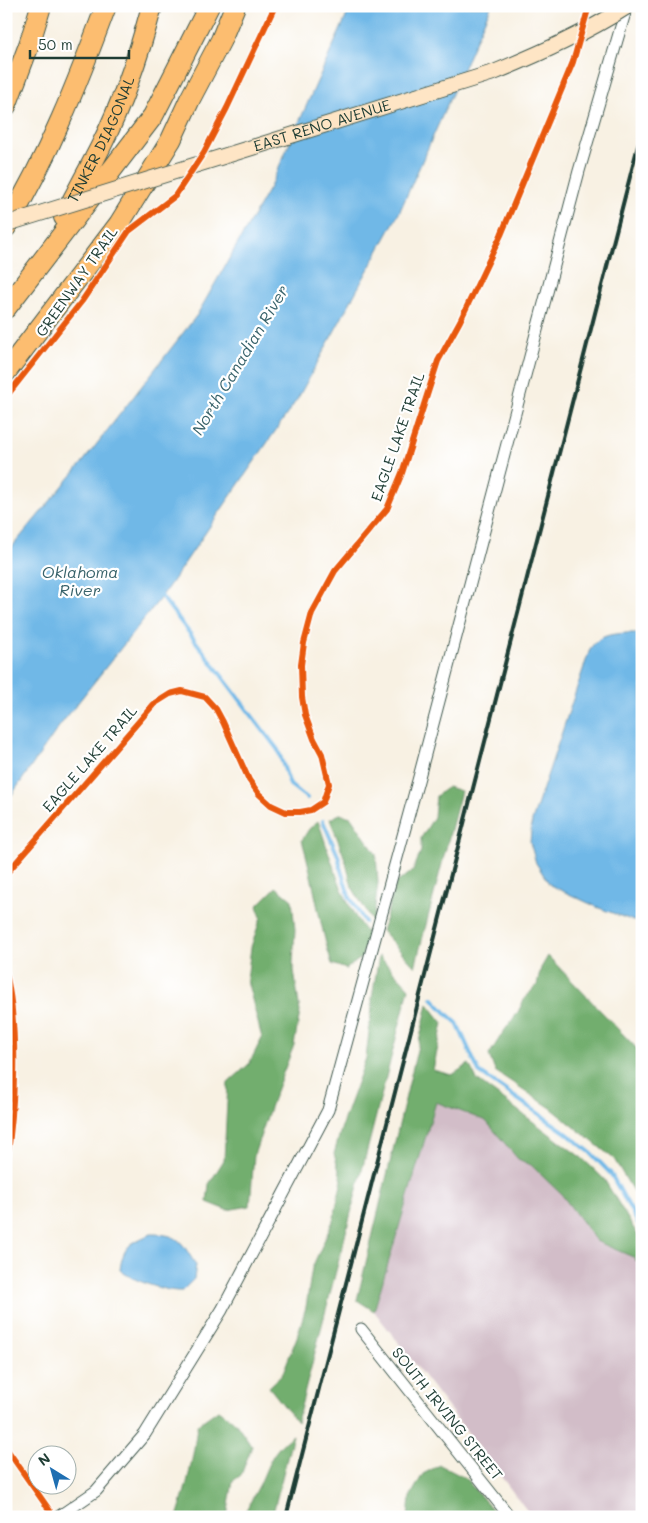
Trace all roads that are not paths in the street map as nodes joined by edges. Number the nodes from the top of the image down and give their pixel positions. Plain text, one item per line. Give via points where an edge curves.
1 (41, 6) edge
2 (106, 6) edge
3 (152, 6) edge
4 (210, 6) edge
5 (236, 6) edge
6 (628, 6) edge
7 (6, 106) edge
8 (6, 225) edge
9 (37, 268) junction
10 (6, 308) edge
11 (6, 372) edge
12 (361, 1329) dead end
13 (58, 1517) edge
14 (510, 1517) edge

1 - 7 highway
2 - 8 highway via 81,75 26,194
3 - 9 highway, TINKER DIAGONAL via 142,42 102,145
4 - 9 highway via 153,116
5 - 11 highway via 171,140 119,224
6 - 8 main road, EAST RENO AVENUE, bridge via 588,30 495,72
6 - 13 street via 576,181 328,1110 222,1310 146,1434 96,1491
9 - 10 highway
12 - 14 street, SOUTH IRVING STREET

